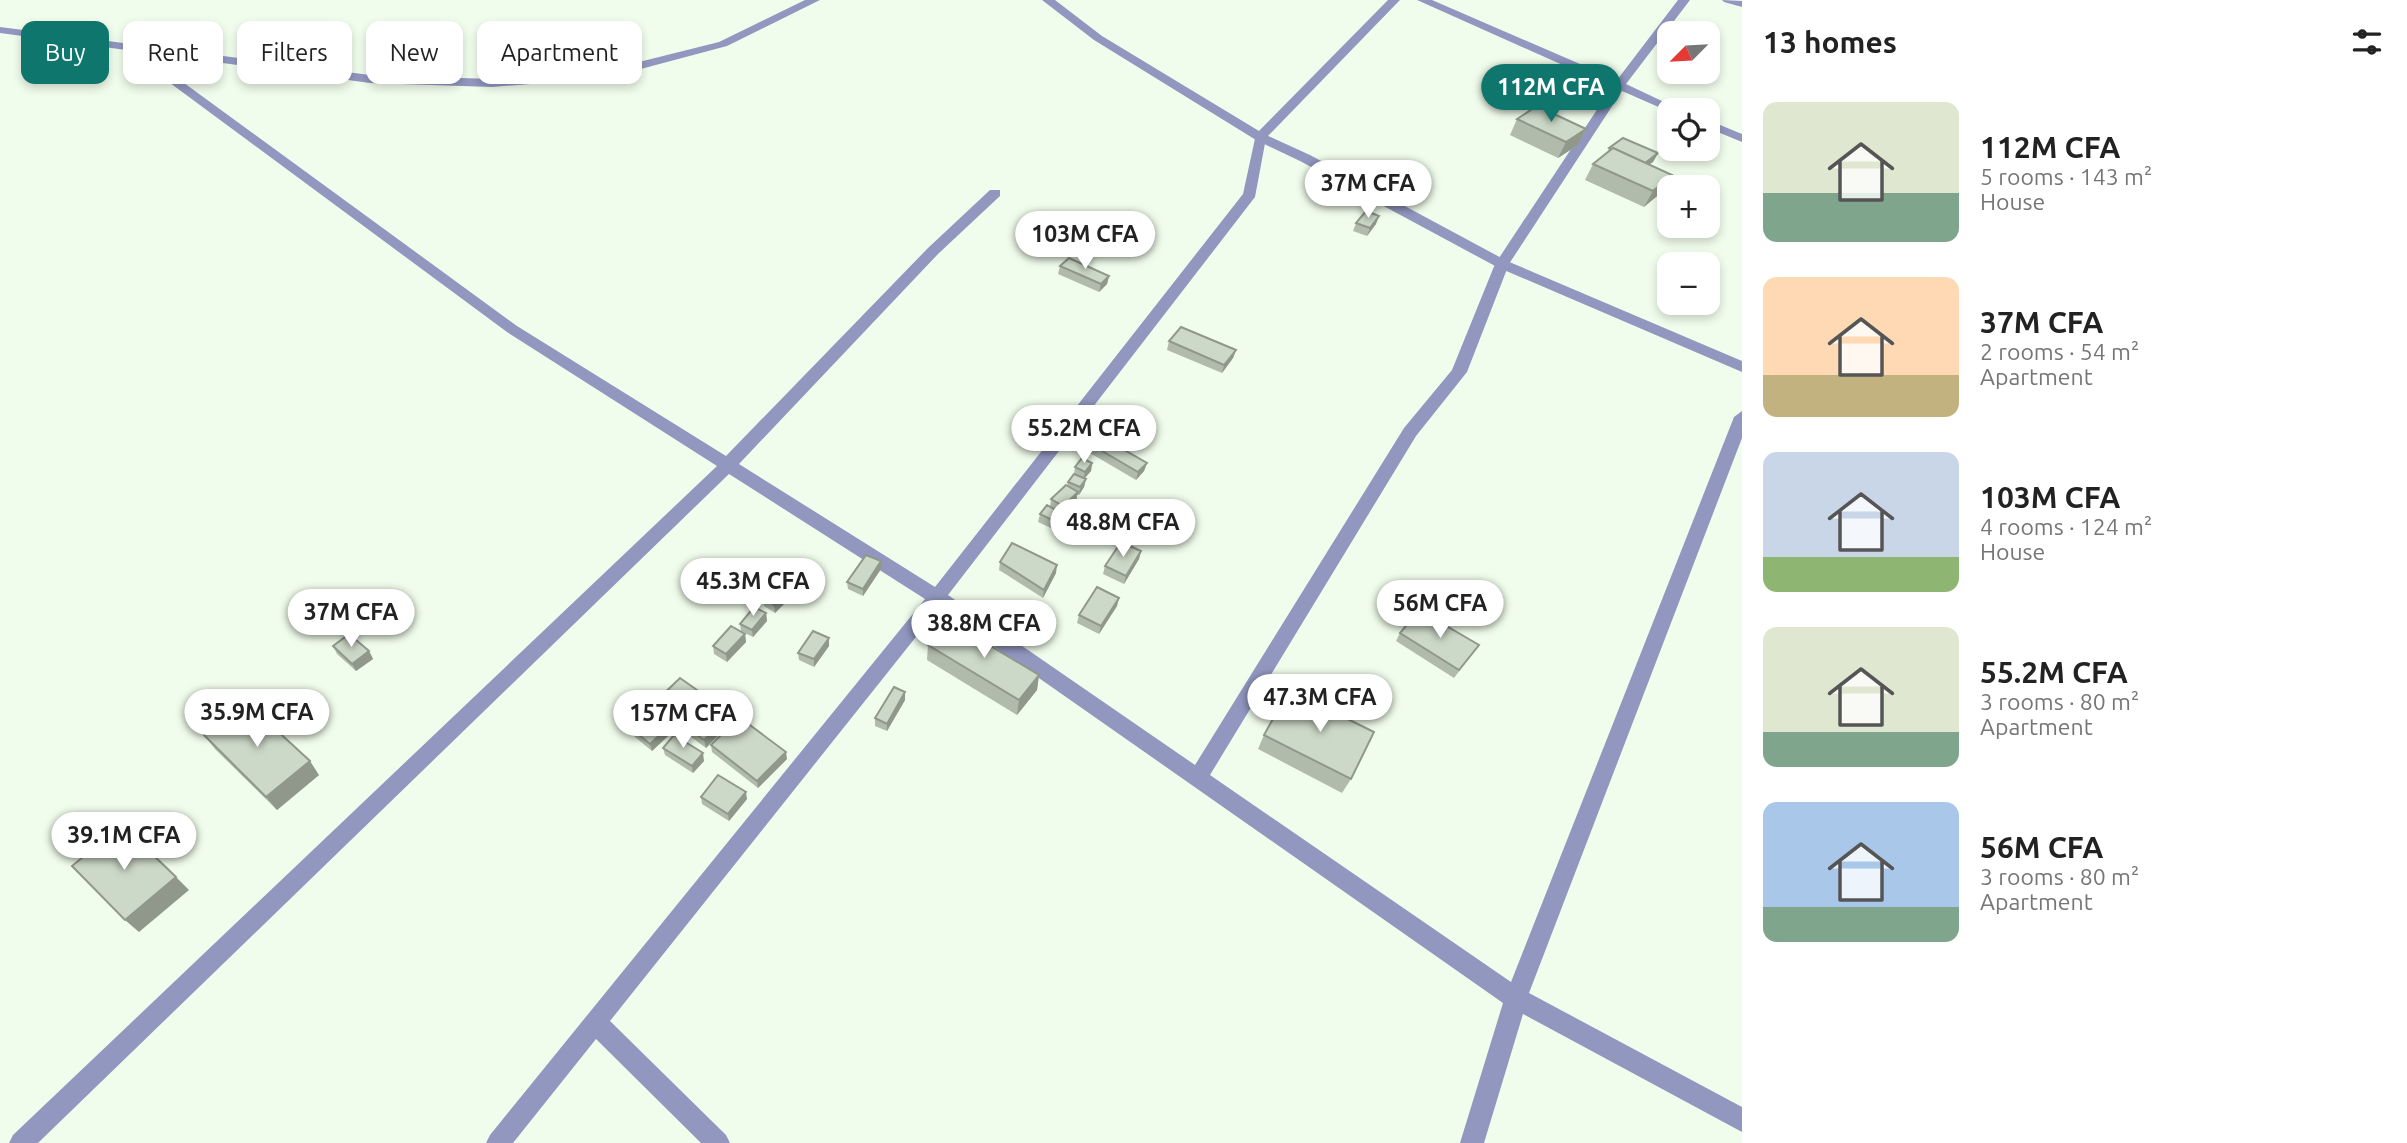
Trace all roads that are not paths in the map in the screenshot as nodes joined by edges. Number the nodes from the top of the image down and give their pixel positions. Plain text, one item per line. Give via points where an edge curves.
1 (814, 0) edge
2 (1048, 0) edge
3 (1394, 0) edge
4 (1423, 0) edge
5 (1684, 0) edge
6 (1728, 0) edge
7 (1742, 4) edge
8 (0, 30) edge
9 (123, 46) edge
10 (223, 60) edge
11 (178, 84) edge
12 (1619, 86) junction
13 (1657, 102) edge
14 (1720, 129) edge
15 (1260, 137) junction
16 (1742, 138) edge
17 (995, 193) dead end
18 (1503, 264) junction
19 (1742, 367) edge
20 (1742, 417) edge
21 (728, 465) junction
22 (937, 597) junction
23 (1198, 778) junction
24 (1516, 998) junction
25 (596, 1023) junction
26 (1742, 1120) edge
27 (21, 1143) edge
28 (498, 1143) edge
29 (718, 1143) edge
30 (1472, 1143) edge

1 - 10 street via 723,44 607,74 492,83 370,79
2 - 15 street via 1098,38
3 - 15 street
4 - 12 street
5 - 12 street
6 - 7 street
8 - 9 street
11 - 21 street via 512,329
12 - 13 street
12 - 18 street
14 - 16 street
15 - 18 street
15 - 22 street via 1250,194
17 - 21 street via 933,250
18 - 19 street
18 - 23 street via 1459,372 1410,432
20 - 24 street
21 - 22 street
21 - 27 street
22 - 23 street
22 - 25 street
23 - 24 street
24 - 26 street
24 - 30 street
25 - 28 street
25 - 29 street

